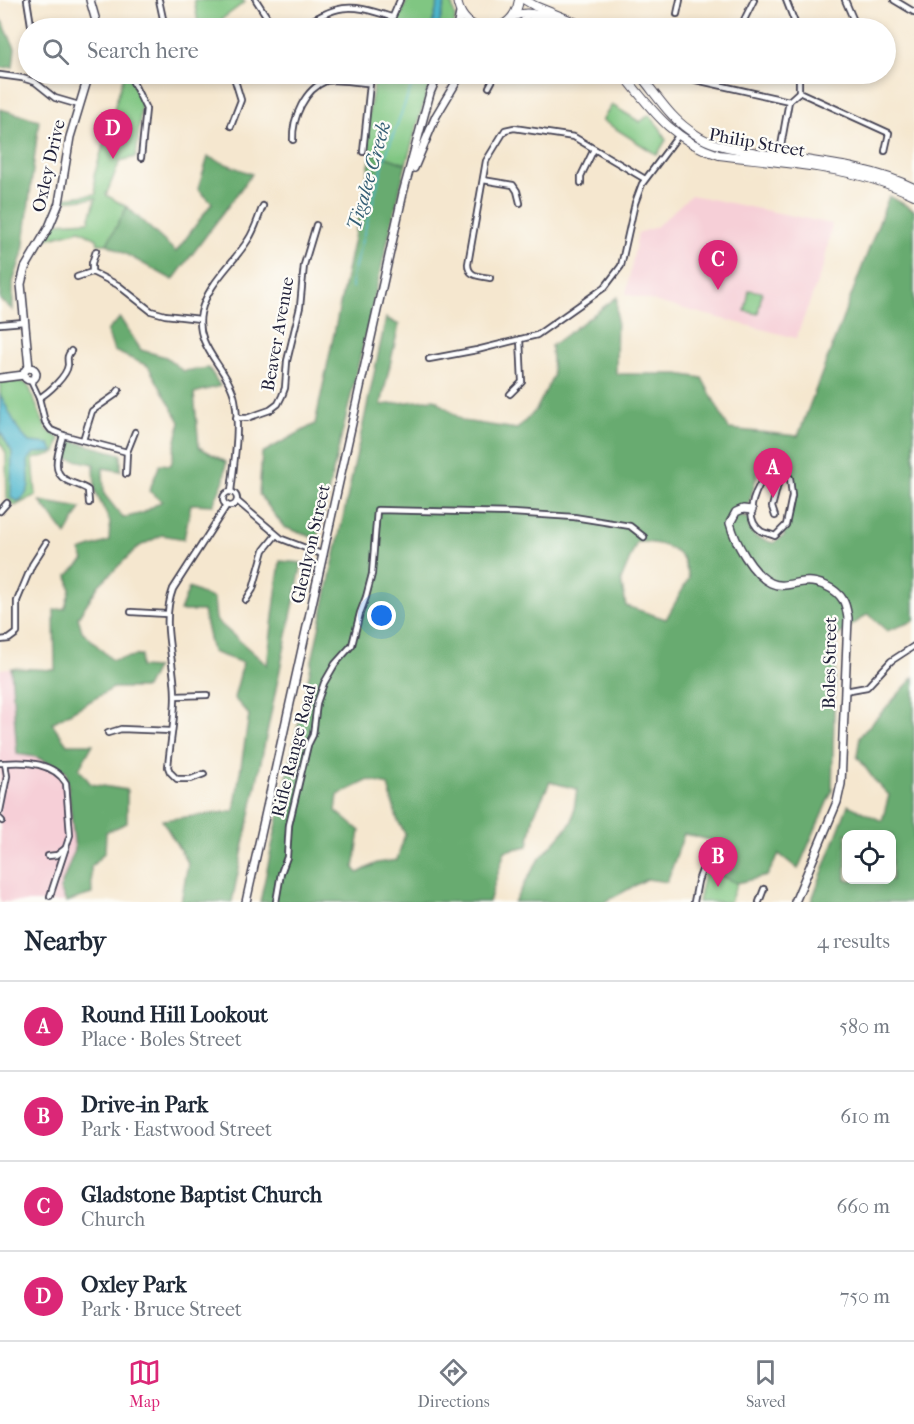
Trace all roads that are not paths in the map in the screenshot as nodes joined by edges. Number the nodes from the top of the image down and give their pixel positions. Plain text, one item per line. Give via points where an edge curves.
1 (27, 0) edge
2 (90, 0) edge
3 (159, 0) edge
4 (256, 0) edge
5 (400, 0) edge
6 (519, 0) edge
7 (525, 0) edge
8 (680, 0) edge
9 (754, 0) edge
10 (786, 0) edge
11 (845, 0) edge
12 (894, 0) edge
13 (456, 1) edge
14 (914, 12) edge
15 (460, 14) junction
16 (677, 14) dead end
17 (514, 16) joint
18 (391, 17) joint
19 (30, 18) edge
20 (95, 18) edge
21 (163, 18) edge
22 (268, 18) edge
23 (316, 18) edge
24 (459, 18) edge
25 (464, 18) edge
26 (542, 18) edge
27 (564, 18) edge
28 (745, 18) edge
29 (793, 18) edge
30 (853, 18) edge
31 (0, 75) edge
32 (18, 77) edge
33 (38, 84) edge
34 (85, 84) edge
35 (134, 84) edge
36 (236, 84) edge
37 (322, 84) edge
38 (369, 84) edge
39 (434, 84) edge
40 (454, 84) edge
41 (491, 84) edge
42 (631, 84) edge
43 (647, 84) edge
44 (715, 84) edge
45 (799, 84) edge
46 (489, 87) dead end
47 (799, 92) junction
48 (789, 100) junction
49 (79, 105) junction
50 (680, 123) junction
51 (231, 126) dead end
52 (678, 136) junction
53 (293, 140) dead end
54 (594, 149) junction
55 (885, 151) dead end
56 (363, 152) dead end
57 (778, 157) junction
58 (141, 158) dead end
59 (645, 179) junction
60 (483, 180) junction
61 (581, 183) dead end
62 (914, 188) edge
63 (403, 193) junction
64 (914, 195) edge
65 (520, 203) dead end
66 (262, 206) dead end
67 (316, 225) dead end
68 (96, 251) dead end
69 (93, 272) junction
70 (77, 277) dead end
71 (490, 278) dead end
72 (200, 319) junction
73 (24, 322) junction
74 (0, 324) edge
75 (520, 339) junction
76 (70, 351) dead end
77 (429, 358) dead end
78 (29, 368) junction
79 (24, 375) junction
80 (0, 378) edge
81 (31, 381) junction
82 (119, 390) dead end
83 (510, 394) dead end
84 (39, 398) junction
85 (236, 418) junction
86 (135, 432) dead end
87 (63, 435) junction
88 (83, 440) junction
89 (127, 452) junction
90 (782, 469) junction
91 (126, 474) dead end
92 (231, 492) junction
93 (237, 501) junction
94 (7, 503) dead end
95 (89, 503) dead end
96 (227, 505) junction
97 (752, 510) junction
98 (0, 511) edge
99 (775, 516) dead end
100 (276, 535) junction
101 (644, 537) dead end
102 (46, 543) dead end
103 (324, 555) junction
104 (246, 600) dead end
105 (131, 612) dead end
106 (167, 614) junction
107 (0, 640) edge
108 (914, 646) edge
109 (844, 691) junction
110 (207, 695) dead end
111 (175, 696) junction
112 (171, 731) junction
113 (108, 733) dead end
114 (2, 763) edge
115 (204, 774) dead end
116 (0, 811) edge
117 (66, 848) junction
118 (48, 856) dead end
119 (706, 857) dead end
120 (764, 889) dead end
121 (50, 896) dead end
122 (246, 902) edge
123 (276, 902) edge
124 (694, 902) edge
125 (759, 902) edge
126 (795, 902) edge

1 - 19 street
2 - 20 main road
3 - 21 street
4 - 22 street
5 - 18 street
6 - 17 main road
7 - 27 main road
8 - 16 street
9 - 28 street
10 - 29 street
11 - 30 street
12 - 14 street
13 - 15 main road
15 - 24 main road
15 - 25 main road
17 - 26 main road via 528,12
18 - 23 street via 339,7
31 - 32 street
33 - 49 street via 55,98
34 - 49 main road, Oxley Drive
35 - 58 street via 146,109
36 - 51 street via 241,100
37 - 53 street via 306,96 292,129
38 - 56 street
39 - 63 main road, Glenlyon Street
40 - 63 main road, Glenlyon Street
41 - 46 street
42 - 52 main road, Philip Street
43 - 50 main road, Philip Street
44 - 48 street
45 - 47 street
47 - 48 street
47 - 55 street via 890,133
48 - 57 street
49 - 73 main road, Oxley Drive via 56,211 21,284
50 - 52 main road
50 - 57 main road, Philip Street via 708,142
52 - 59 street
52 - 64 main road, Philip Street via 718,155 860,176
54 - 59 street
54 - 60 street via 574,137 504,130 489,155
54 - 61 street
57 - 62 main road, Philip Street via 870,172
59 - 75 street via 635,202 621,266 605,287 537,335
60 - 65 street via 513,185
60 - 71 street via 468,268 472,275
63 - 103 main road, Glenlyon Street
66 - 72 street via 249,238 209,291
67 - 85 street, Beaver Avenue via 304,265 300,307 282,396 270,410
68 - 69 street
69 - 70 street
69 - 72 street via 118,285 151,311
72 - 85 street via 206,347 233,393
73 - 74 street
73 - 78 main road, Oxley Drive
75 - 77 street
75 - 83 street via 522,382
76 - 84 street via 67,369 51,391
78 - 79 main road
78 - 81 main road via 36,373
79 - 80 main road
79 - 81 main road
81 - 84 street
82 - 88 street via 92,411
84 - 87 street via 47,426
85 - 92 street
86 - 89 street
87 - 88 street
87 - 95 street via 57,468 65,479 88,490
88 - 89 street
89 - 91 street
90 - 97 street via 770,470 762,480
90 - 97 street via 790,478 792,496 786,525 775,536 761,531 753,520
90 - 99 street via 772,507
92 - 93 street
92 - 96 street via 223,497
93 - 96 street
93 - 100 street
94 - 98 street
96 - 106 street via 173,589
97 - 109 main road, Boles Street via 736,512 730,523 742,552 759,572 778,585 819,583 844,600 848,618
100 - 103 street
100 - 104 street via 264,550
101 - 123 street, Rifle Range Road via 630,526 574,517 377,510 366,597 352,645 335,664 317,703
102 - 107 street via 17,601 17,633
103 - 122 main road, Glenlyon Street
105 - 106 street
106 - 111 street
108 - 109 street via 891,661 867,687
109 - 126 main road, Boles Street via 837,802
110 - 111 street
111 - 112 street
112 - 113 street via 121,729
112 - 115 street via 170,772 184,779
114 - 116 street via 6,776
114 - 117 street via 41,765 62,776 70,829
117 - 118 street
117 - 121 street
119 - 124 street
120 - 125 street

